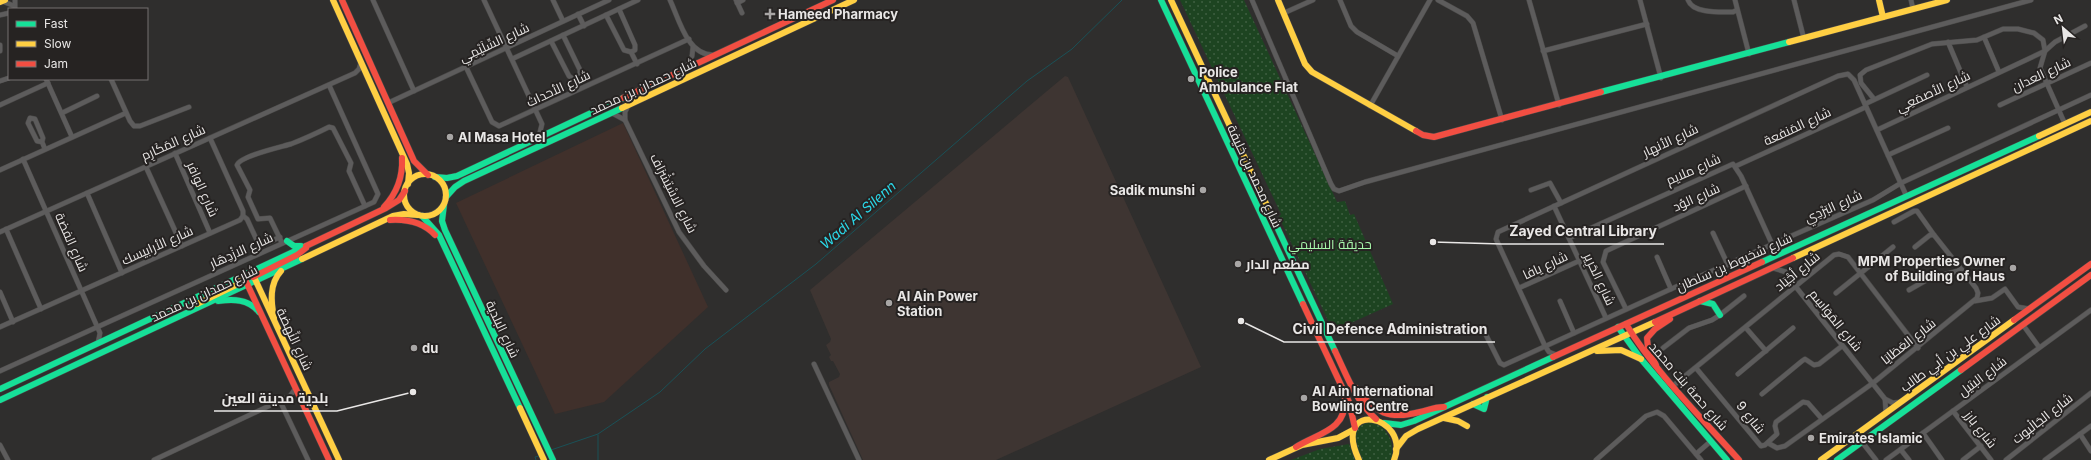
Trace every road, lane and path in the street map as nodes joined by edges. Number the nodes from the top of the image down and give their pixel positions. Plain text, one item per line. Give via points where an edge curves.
1 (15, 0) edge
2 (333, 0) edge
3 (342, 0) edge
4 (373, 0) edge
5 (484, 0) edge
6 (553, 0) edge
7 (608, 0) edge
8 (638, 0) edge
9 (670, 0) edge
10 (743, 0) edge
11 (832, 0) edge
12 (854, 0) edge
13 (1161, 0) edge
14 (1171, 0) edge
15 (1252, 0) edge
16 (1278, 0) edge
17 (1313, 0) edge
18 (1340, 0) edge
19 (1430, 0) edge
20 (1438, 0) edge
21 (1529, 0) edge
22 (1640, 0) edge
23 (1688, 0) edge
24 (1735, 0) edge
25 (1794, 0) edge
26 (1878, 0) edge
27 (1911, 0) edge
28 (1947, 0) edge
29 (2031, 0) edge
30 (3, 1) edge
31 (736, 1) edge
32 (15, 7) edge
33 (619, 9) junction
34 (1913, 9) junction
35 (1737, 10) junction
36 (1284, 12) junction
37 (742, 13) dead end
38 (578, 14) junction
39 (606, 15) junction
40 (1883, 17) junction
41 (563, 21) junction
42 (1646, 24) junction
43 (584, 26) junction
44 (2085, 26) dead end
45 (563, 35) junction
46 (1984, 37) junction
47 (1804, 38) junction
48 (689, 39) junction
49 (552, 41) junction
50 (1948, 42) junction
51 (0, 45) edge
52 (693, 47) junction
53 (506, 48) junction
54 (0, 51) edge
55 (1543, 51) junction
56 (2045, 51) junction
57 (631, 52) junction
58 (1749, 54) junction
59 (714, 55) junction
60 (1398, 56) junction
61 (512, 59) junction
62 (361, 62) junction
63 (2091, 63) edge
64 (637, 64) junction
65 (466, 67) junction
66 (686, 68) junction
67 (1999, 72) junction
68 (355, 73) junction
69 (1927, 75) dead end
70 (367, 77) junction
71 (1661, 78) junction
72 (48, 80) edge
73 (111, 80) edge
74 (2047, 84) junction
75 (329, 85) junction
76 (1967, 87) junction
77 (414, 91) junction
78 (2091, 95) edge
79 (97, 96) dead end
80 (1874, 99) junction
81 (388, 103) junction
82 (0, 105) edge
83 (629, 105) junction
84 (1559, 105) junction
85 (1865, 105) junction
86 (2000, 105) dead end
87 (1370, 106) junction
88 (190, 107) dead end
89 (536, 110) junction
90 (2058, 110) junction
91 (2091, 112) edge
92 (62, 113) junction
93 (126, 113) junction
94 (612, 113) junction
95 (625, 120) junction
96 (1502, 120) junction
97 (2091, 121) edge
98 (542, 124) junction
99 (2065, 124) junction
100 (1948, 128) dead end
101 (556, 129) junction
102 (1877, 130) junction
103 (72, 137) junction
104 (539, 137) junction
105 (210, 138) junction
106 (42, 142) junction
107 (45, 150) junction
108 (401, 152) junction
109 (175, 153) junction
110 (1888, 155) junction
111 (23, 159) junction
112 (1736, 166) junction
113 (146, 167) junction
114 (0, 170) edge
115 (428, 175) junction
116 (435, 177) junction
117 (1901, 183) junction
118 (408, 184) junction
119 (1746, 186) junction
120 (1531, 190) dead end
121 (405, 192) junction
122 (87, 193) junction
123 (1906, 195) junction
124 (446, 197) junction
125 (1561, 203) junction
126 (444, 205) junction
127 (365, 206) junction
128 (1554, 206) junction
129 (46, 211) junction
130 (380, 211) junction
131 (243, 216) junction
132 (420, 216) junction
133 (1894, 222) dead end
134 (380, 223) junction
135 (6, 229) junction
136 (0, 232) edge
137 (210, 233) junction
138 (1713, 233) dead end
139 (1934, 235) junction
140 (280, 237) junction
141 (1569, 238) junction
142 (285, 242) junction
143 (308, 245) junction
144 (1773, 245) junction
145 (182, 246) junction
146 (1893, 247) dead end
147 (1915, 247) dead end
148 (445, 250) junction
149 (1777, 255) junction
150 (1656, 257) dead end
151 (1788, 260) junction
152 (1579, 261) junction
153 (293, 264) junction
154 (2091, 264) edge
155 (1728, 265) junction
156 (1770, 268) junction
157 (1962, 270) junction
158 (1786, 272) junction
159 (122, 273) junction
160 (1861, 273) junction
161 (2091, 275) edge
162 (253, 276) junction
163 (240, 277) junction
164 (247, 285) junction
165 (1796, 287) junction
166 (1519, 288) junction
167 (1671, 289) junction
168 (726, 290) dead end
169 (1909, 290) dead end
170 (82, 291) junction
171 (1720, 291) junction
172 (0, 292) edge
173 (1836, 293) dead end
174 (1744, 296) dead end
175 (1560, 301) dead end
176 (1699, 301) junction
177 (1975, 301) junction
178 (210, 303) junction
179 (41, 309) junction
180 (1626, 309) junction
181 (2030, 309) junction
182 (1680, 310) junction
183 (2091, 310) edge
184 (259, 312) junction
185 (1722, 314) junction
186 (182, 315) junction
187 (274, 318) junction
188 (1606, 318) junction
189 (13, 322) junction
190 (1626, 324) junction
191 (2023, 325) junction
192 (0, 327) edge
193 (98, 327) junction
194 (1618, 327) junction
195 (1746, 328) junction
196 (1793, 328) dead end
197 (1484, 331) dead end
198 (1609, 331) junction
199 (1574, 332) junction
200 (100, 333) junction
201 (1631, 333) junction
202 (1623, 337) junction
203 (110, 338) junction
204 (97, 344) junction
205 (1842, 346) junction
206 (2039, 347) junction
207 (1546, 348) junction
208 (1663, 348) dead end
209 (1918, 348) junction
210 (1766, 351) junction
211 (1557, 355) junction
212 (1579, 355) junction
213 (1641, 359) junction
214 (1546, 360) junction
215 (814, 364) dead end
216 (1558, 365) junction
217 (1656, 365) junction
218 (285, 366) junction
219 (1696, 368) junction
220 (0, 371) edge
221 (1738, 374) dead end
222 (1346, 375) junction
223 (1873, 383) junction
224 (1674, 385) junction
225 (306, 388) junction
226 (0, 389) edge
227 (295, 389) junction
228 (1343, 390) junction
229 (2091, 393) edge
230 (1762, 394) dead end
231 (290, 396) junction
232 (299, 398) junction
233 (1885, 398) junction
234 (0, 400) edge
235 (280, 401) junction
236 (1902, 402) junction
237 (1444, 407) junction
238 (1953, 411) junction
239 (1886, 413) junction
240 (1444, 418) junction
241 (1822, 419) junction
242 (1376, 420) junction
243 (1384, 423) junction
244 (1467, 426) dead end
245 (2091, 426) edge
246 (1354, 429) junction
247 (1923, 433) junction
248 (2080, 434) junction
249 (1711, 441) junction
250 (1862, 442) junction
251 (1768, 443) junction
252 (0, 445) edge
253 (1981, 446) junction
254 (1296, 447) junction
255 (1396, 449) junction
256 (1901, 450) junction
257 (2091, 451) edge
258 (1696, 454) junction
259 (8, 460) edge
260 (154, 460) edge
261 (308, 460) edge
262 (328, 460) edge
263 (339, 460) edge
264 (544, 460) edge
265 (553, 460) edge
266 (859, 460) edge
267 (1269, 460) edge
268 (1359, 460) edge
269 (1394, 460) edge
270 (1596, 460) edge
271 (1701, 460) edge
272 (1727, 460) edge
273 (1739, 460) edge
274 (1821, 460) edge
275 (1837, 460) edge
276 (1876, 460) edge
277 (1886, 460) edge
278 (1908, 460) edge
279 (1942, 460) edge
280 (1963, 460) edge
281 (1991, 460) edge
282 (2006, 460) edge
283 (2045, 460) edge

1 - 32 street
2 - 62 main road
3 - 81 main road
4 - 77 street
5 - 53 street
6 - 41 street
7 - 38 street, شارع السِّلَيْمِي
8 - 33 street, شارع السِّلَيْمِي
9 - 48 street
10 - 31 street
11 - 59 main road, شارع حمدان بن محمد
12 - 83 main road, شارع حمدان بن محمد
13 - 228 main road, شارع محمد بن خليفة
14 - 222 main road, شارع محمد بن خليفة
15 - 29 street via 1331,184 1339,191
16 - 36 main road
17 - 36 street
18 - 60 street via 1351,26 1357,32
19 - 60 street
20 - 96 street via 1467,16 1473,23
21 - 55 street
22 - 42 street
23 - 35 street via 1695,8 1733,12
24 - 35 street
25 - 47 street
26 - 40 main road
27 - 34 street
28 - 34 main road
30 - 32 street
31 - 37 street
33 - 39 street, شارع السِّلَيْمِي
33 - 57 street via 635,45 635,50
34 - 40 main road
35 - 58 street
36 - 87 main road via 1308,68
38 - 41 street, شارع السِّلَيْمِي
38 - 43 street
39 - 43 street, شارع السِّلَيْمِي
39 - 57 street via 624,50
40 - 47 main road
41 - 53 street, شارع السِّلَيْمِي
42 - 55 street
42 - 71 street
43 - 45 street, شارع السِّلَيْمِي
44 - 56 street, شارع الأصمَعِي via 2055,42
45 - 49 street, شارع السِّلَيْمِي
45 - 49 street via 580,70 578,78 573,79 569,76
46 - 50 street via 1971,41
46 - 56 street via 2001,30 2018,29 2034,33 2043,40
46 - 67 street
47 - 58 main road
48 - 52 street
48 - 64 street, شارع الأحداث
49 - 61 street, شارع السِّلَيْمِي
50 - 76 street
50 - 80 street via 1932,44 1863,72 1860,81
51 - 54 street
52 - 59 street via 700,52
52 - 66 street via 691,61
53 - 61 street
53 - 65 street, شارع السِّلَيْمِي
55 - 84 street
56 - 67 street, شارع الأصمَعِي
56 - 74 street via 2040,65
57 - 64 street
58 - 71 main road
59 - 66 main road, شارع حمدان بن محمد
60 - 87 street
61 - 89 street
62 - 68 street
62 - 70 main road
63 - 74 street, شارع العدان
64 - 89 street, شارع الأحداث
65 - 77 street, شارع السِّلَيْمِي
65 - 89 street, شارع الأحداث via 495,125 502,126
66 - 101 main road, شارع حمدان بن محمد
67 - 76 street, شارع الأصمَعِي
68 - 70 street
68 - 75 street, شارع المَكَارِم
69 - 80 street, شارع المَنفعة
70 - 108 main road
71 - 84 main road
72 - 82 street
72 - 92 street
73 - 93 street
74 - 86 street, شارع العدان
74 - 90 street
75 - 105 street, شارع المَكَارِم
75 - 127 street, شارع الازْدِهَار via 378,194 376,200
76 - 102 street, شارع الأصمَعِي
77 - 81 street, شارع السِّلَيْمِي
78 - 90 street, شارع البَرْدِي
79 - 92 street
80 - 85 street, شارع المَنفعة
81 - 115 main road via 414,161
83 - 94 main road, شارع حمدان بن محمد
83 - 95 street via 625,112
84 - 96 main road
85 - 102 street, شارع الأنهار
85 - 112 street, شارع المَنفعة
85 - 125 street, شارع الأنهار via 1852,78 1848,74 1841,74
87 - 96 main road via 1423,135 1434,137
88 - 93 street via 138,126 131,123
89 - 98 street
90 - 99 street
90 - 117 street, شارع البَرْدِي
91 - 99 main road, شارع شخبوط بن سلطان
92 - 103 street
93 - 103 street
94 - 95 street
94 - 124 main road, شارع حمدان بن محمد via 464,181
95 - 168 street, شارع الاسْتِشْرَاف via 679,232
97 - 151 main road, شارع شخبوط بن سلطان
98 - 101 street
98 - 104 street
99 - 123 main road, شارع شخبوط بن سلطان
100 - 110 street
101 - 104 main road, شارع حمدان بن محمد
102 - 110 street, شارع الأنهار
103 - 107 street
104 - 116 main road, شارع حمدان بن محمد via 457,176
105 - 109 street, شارع المَكَارِم
105 - 131 street
106 - 106 street via 37,141 28,123 30,118 35,119 43,138
106 - 107 street
107 - 111 street
108 - 118 main road via 408,169
108 - 130 main road via 402,168 399,182 393,197
109 - 113 street, شارع المَكَارِم
109 - 137 street, شارع الوافر
110 - 117 street, شارع الأنهار
111 - 114 street
111 - 129 street, شارع الفضة
112 - 119 street, شارع ملايم
112 - 141 street, شارع ملايم via 1726,166
113 - 122 street, شارع المَكَارِم
113 - 145 street
115 - 116 main road
115 - 118 main road via 419,176
116 - 124 main road via 442,183
117 - 123 street, شارع الأنهار
117 - 144 street, شارع البَرْدِي via 1873,200
118 - 121 main road
119 - 144 street, شارع ملايم
119 - 180 street, شارع الوُد via 1606,251 1603,262
120 - 125 street via 1550,183
121 - 130 main road, شارع حمدان بن محمد via 395,203
121 - 132 main road via 409,208
122 - 129 street, شارع المَكَارِم
122 - 159 street
123 - 149 main road, شارع شخبوط بن سلطان
124 - 126 main road
125 - 128 street, شارع الأنهار
126 - 132 main road via 437,212
126 - 265 main road, شارع البلدية via 442,221 445,230
127 - 140 street via 349,172 351,163 333,128 329,127 291,144 256,153 238,162 237,165 250,190 248,197 258,219 270,218
127 - 142 street, شارع الازْدِهَار
128 - 141 street, شارع الحَرِير
128 - 166 street, شارع الأنهار via 1496,234
129 - 135 street, شارع المَكَارِم
129 - 170 street, شارع الفضة
130 - 143 main road, شارع حمدان بن محمد
131 - 137 street, شارع الأرابيسك via 238,221
131 - 140 street via 247,219 259,245
132 - 134 main road, شارع حمدان بن محمد via 399,214
132 - 148 main road, شارع البلدية via 437,231
133 - 139 street via 1917,211
134 - 148 main road via 402,219 422,225 430,230
134 - 153 main road, شارع حمدان بن محمد
135 - 136 street, شارع المَكَارِم
135 - 179 street
137 - 145 street, شارع الأرابيسك
138 - 155 street
139 - 147 street via 1930,235
139 - 157 street
140 - 142 street
141 - 152 street, شارع الحَرِير
142 - 143 main road via 294,246
142 - 193 street, شارع الازْدِهَار
143 - 162 main road, شارع حمدان بن محمد
144 - 149 street, شارع ملايم
144 - 155 street, شارع البَرْدِي
145 - 159 street, شارع الأرابيسك
146 - 160 street
148 - 264 main road, شارع البلدية
149 - 190 main road, شارع شخبوط بن سلطان
150 - 167 street
151 - 156 main road, شارع شخبوط بن سلطان
151 - 158 street
152 - 166 street, شارع يافا
152 - 188 street, شارع الحَرِير
153 - 162 main road, شارع حمدان بن محمد
153 - 187 main road via 278,273 274,281
154 - 181 main road, شارع علي بن أبي طالب
155 - 167 street, شارع البَرْدِي
156 - 158 street
156 - 171 main road, شارع شخبوط بن سلطان
157 - 169 street via 1930,278
157 - 177 street via 1977,290 1978,296
158 - 165 street, شارع المَوَاسِم
159 - 170 street, شارع الأرابيسك
160 - 165 street, شارع أجْيَاد via 1845,255 1836,254
160 - 173 street
160 - 209 street, شارع أجْيَاد
161 - 191 main road, شارع علي بن أبي طالب
162 - 163 main road, شارع حمدان بن محمد
162 - 164 main road, شارع حمدان بن محمد
162 - 187 main road, شارع النَّهضة
163 - 164 main road, شارع النَّهضة
163 - 186 main road via 238,284 192,306
163 - 203 main road, شارع حمدان بن محمد
164 - 178 main road, شارع حمدان بن محمد
164 - 184 main road, شارع النَّهضة
165 - 195 street, شارع أجْيَاد
165 - 205 street, شارع المَوَاسِم
166 - 207 street, شارع الأنهار
167 - 180 street, شارع البَرْدِي
170 - 179 street, شارع الأرابيسك
170 - 193 street, شارع الفضة
171 - 176 main road, شارع شخبوط بن سلطان
171 - 185 main road via 1717,302
172 - 189 street
174 - 185 street
175 - 199 street
176 - 182 main road, شارع شخبوط بن سلطان
176 - 185 main road via 1713,304
177 - 181 street via 1992,298 2005,289 2018,307
177 - 209 street, شارع العَطَايَا
178 - 184 main road via 227,300 247,302 254,305
178 - 186 main road, شارع حمدان بن محمد
179 - 189 street, شارع الأرابيسك
180 - 188 street, شارع البَرْدِي
181 - 236 main road, شارع علي بن أبي طالب
182 - 201 main road, شارع شخبوط بن سلطان
182 - 217 main road via 1648,336 1646,346
183 - 206 street, شارع البتيل
184 - 218 main road, شارع النَّهضة
185 - 208 street via 1708,322 1693,326
186 - 234 main road, شارع حمدان بن محمد
187 - 225 main road, شارع النَّهضة
188 - 199 street, شارع البَرْدِي
189 - 192 street, شارع الأرابيسك
190 - 194 main road, شارع شخبوط بن سلطان
190 - 201 main road, شارع حصة بنت محمد
191 - 206 street
191 - 250 main road, شارع علي بن أبي طالب
193 - 200 street, شارع الفضة
193 - 220 street, شارع الازْدِهَار
194 - 198 main road, شارع شخبوط بن سلطان
194 - 202 main road, شارع حصة بنت محمد
195 - 210 street
195 - 219 street, شارع أجْيَاد
196 - 210 street
197 - 207 street, شارع البَرْدِي via 1502,365
198 - 211 main road, شارع شخبوط بن سلطان
198 - 216 main road via 1618,334 1569,357
199 - 207 street, شارع البَرْدِي
200 - 203 street
200 - 204 street
201 - 202 main road, شارع شخبوط بن سلطان
201 - 217 main road, شارع حصة بنت محمد
202 - 212 main road, شارع شخبوط بن سلطان
202 - 213 main road, شارع حصة بنت محمد
203 - 204 main road, شارع حمدان بن محمد
204 - 226 main road, شارع حمدان بن محمد
205 - 223 street, شارع المَوَاسِم
205 - 230 street via 1819,364 1814,365 1805,359
206 - 238 street, شارع البتيل
207 - 211 street
207 - 214 street, شارع الأنهار
209 - 223 street, شارع العَطَايَا
210 - 221 street
211 - 214 main road, شارع شخبوط بن سلطان
212 - 213 main road via 1615,349 1626,351
212 - 216 main road, شارع شخبوط بن سلطان
213 - 249 main road, شارع حصة بنت محمد
214 - 237 main road, شارع شخبوط بن سلطان
215 - 266 street
216 - 240 main road, شارع شخبوط بن سلطان
217 - 224 main road, شارع حصة بنت محمد
218 - 225 main road via 292,364
218 - 227 main road, شارع النَّهضة
219 - 224 street, شارع أجْيَاد
219 - 251 street, شارع 9 via 1757,443 1762,446
222 - 237 main road via 1369,404 1384,414 1405,416
222 - 242 main road, شارع محمد بن خليفة via 1361,405
223 - 233 street, شارع المَوَاسِم
223 - 241 street, شارع العَطَايَا
224 - 273 main road, شارع حصة بنت محمد
225 - 263 main road, شارع النَّهضة
227 - 231 street
227 - 232 main road, شارع النَّهضة
228 - 246 main road, شارع محمد بن خليفة via 1351,407
228 - 254 main road via 1346,408 1340,422 1332,429
229 - 282 street, شارع الجَالْبوت
231 - 232 street
231 - 235 street
232 - 262 main road, شارع النَّهضة
233 - 236 street via 1893,402
233 - 239 street
235 - 260 street
235 - 261 street
236 - 239 main road, شارع علي بن أبي طالب
237 - 243 main road, شارع شخبوط بن سلطان via 1401,425
238 - 247 street, شارع البتيل
238 - 253 street, شارع بارز
239 - 274 main road, شارع علي بن أبي طالب
240 - 244 main road
240 - 255 main road, شارع شخبوط بن سلطان via 1412,432
241 - 251 street, شارع العَطَايَا via 1782,448
241 - 251 street, شارع 9 via 1808,403 1803,402 1776,422 1776,434
242 - 243 main road, شارع شخبوط بن سلطان
242 - 246 main road via 1366,420
243 - 255 main road via 1392,435
245 - 248 street
246 - 254 main road via 1338,438
246 - 268 main road, شارع محمد بن خليفة via 1352,446
247 - 256 street, شارع البتيل
247 - 279 street
248 - 257 street
248 - 283 street
249 - 258 street
249 - 272 main road, شارع حصة بنت محمد
250 - 275 main road, شارع علي بن أبي طالب
250 - 276 street
252 - 259 street
253 - 280 street
253 - 281 street, شارع بارز
254 - 267 main road
255 - 269 main road
256 - 277 street, شارع البتيل
256 - 278 street
258 - 270 street via 1664,416 1660,412 1654,412 1646,416
258 - 271 street

